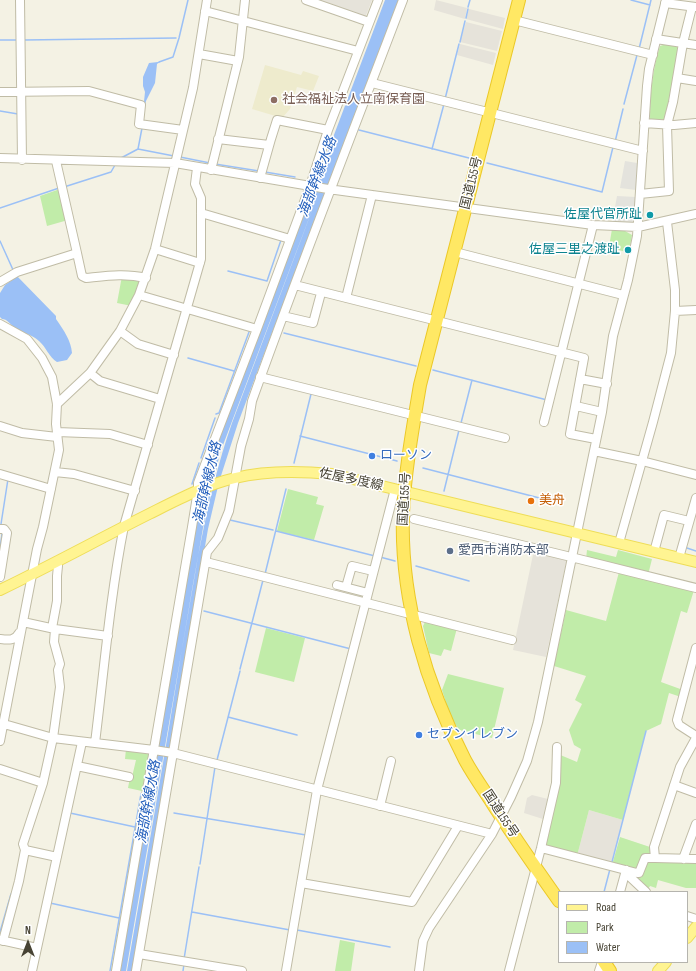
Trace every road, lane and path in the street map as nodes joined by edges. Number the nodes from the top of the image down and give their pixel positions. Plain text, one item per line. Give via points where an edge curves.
1 (20, 0) edge
2 (207, 0) edge
3 (246, 0) edge
4 (306, 0) edge
5 (378, 0) edge
6 (403, 0) edge
7 (519, 0) edge
8 (665, 2) edge
9 (682, 3) edge
10 (694, 7) edge
11 (205, 11) junction
12 (514, 20) junction
13 (243, 21) junction
14 (369, 22) junction
15 (656, 39) junction
16 (683, 43) junction
17 (696, 45) edge
18 (358, 51) junction
19 (199, 54) junction
20 (653, 55) junction
21 (238, 61) junction
22 (677, 78) junction
23 (696, 81) edge
24 (372, 83) junction
25 (0, 92) edge
26 (21, 92) junction
27 (490, 113) junction
28 (696, 123) edge
29 (644, 124) junction
30 (667, 125) junction
31 (183, 130) junction
32 (328, 130) junction
33 (218, 139) junction
34 (269, 145) junction
35 (643, 151) junction
36 (0, 158) edge
37 (176, 159) junction
38 (22, 160) junction
39 (56, 160) junction
40 (212, 166) junction
41 (197, 168) junction
42 (261, 174) junction
43 (310, 186) junction
44 (330, 189) junction
45 (640, 194) junction
46 (372, 195) junction
47 (466, 208) junction
48 (201, 213) junction
49 (696, 214) edge
50 (667, 222) junction
51 (593, 225) junction
52 (638, 227) junction
53 (290, 239) junction
54 (156, 249) junction
55 (455, 252) junction
56 (77, 253) junction
57 (200, 263) junction
58 (146, 278) junction
59 (0, 282) edge
60 (579, 284) junction
61 (295, 285) junction
62 (322, 293) junction
63 (139, 295) junction
64 (623, 295) junction
65 (346, 298) junction
66 (187, 308) junction
67 (696, 310) edge
68 (675, 311) junction
69 (283, 316) junction
70 (437, 321) junction
71 (0, 324) edge
72 (257, 329) junction
73 (120, 331) junction
74 (561, 353) junction
75 (174, 354) junction
76 (90, 373) junction
77 (260, 377) junction
78 (580, 379) junction
79 (607, 384) junction
80 (160, 399) junction
81 (57, 404) junction
82 (576, 406) junction
83 (602, 412) junction
84 (415, 415) junction
85 (544, 422) dead end
86 (0, 426) edge
87 (57, 435) junction
88 (505, 438) dead end
89 (596, 439) junction
90 (148, 446) junction
91 (594, 452) junction
92 (642, 461) junction
93 (55, 472) junction
94 (0, 474) edge
95 (696, 476) edge
96 (232, 479) junction
97 (51, 489) junction
98 (198, 490) junction
99 (400, 490) junction
100 (135, 491) junction
101 (696, 498) edge
102 (414, 519) dead end
103 (689, 521) junction
104 (124, 526) junction
105 (0, 529) edge
106 (576, 533) junction
107 (619, 544) junction
108 (654, 552) junction
109 (567, 556) dead end
110 (575, 558) dead end
111 (679, 558) junction
112 (57, 562) junction
113 (206, 562) junction
114 (696, 562) edge
115 (373, 571) junction
116 (32, 575) junction
117 (0, 577) edge
118 (337, 585) dead end
119 (346, 587) junction
120 (696, 588) edge
121 (0, 590) edge
122 (368, 593) junction
123 (365, 603) junction
124 (413, 615) junction
125 (22, 626) junction
126 (53, 629) junction
127 (108, 636) junction
128 (0, 639) edge
129 (512, 640) dead end
130 (696, 648) edge
131 (4, 724) junction
132 (0, 734) edge
133 (696, 737) edge
134 (53, 738) junction
135 (0, 741) edge
136 (82, 742) junction
137 (95, 743) junction
138 (556, 747) dead end
139 (155, 750) junction
140 (172, 753) junction
141 (391, 761) dead end
142 (77, 766) junction
143 (0, 769) edge
144 (129, 777) dead end
145 (43, 783) junction
146 (674, 785) junction
147 (317, 790) junction
148 (696, 793) edge
149 (380, 806) junction
150 (501, 817) junction
151 (696, 824) edge
152 (458, 826) junction
153 (492, 834) junction
154 (541, 848) junction
155 (25, 850) junction
156 (57, 857) junction
157 (655, 858) junction
158 (683, 859) junction
159 (696, 859) edge
160 (535, 869) junction
161 (626, 870) junction
162 (301, 883) junction
163 (620, 891) edge
164 (645, 891) edge
165 (558, 900) edge
166 (696, 927) edge
167 (688, 937) edge
168 (1, 942) edge
169 (37, 948) junction
170 (139, 954) junction
171 (604, 963) edge
172 (665, 963) edge
173 (32, 971) edge
174 (116, 971) edge
175 (136, 971) edge
176 (242, 971) edge
177 (286, 971) edge
178 (419, 971) edge
179 (509, 971) edge
180 (610, 971) edge
181 (658, 971) edge

1 - 26 street
2 - 11 street
3 - 13 street
4 - 14 street
5 - 14 street
6 - 24 street
7 - 12 highway, 国道155号
8 - 9 street
8 - 15 street
9 - 10 street
10 - 16 street
11 - 13 street
11 - 19 street
12 - 20 street
12 - 27 highway, 国道155号
13 - 18 street
13 - 21 street
14 - 18 street
15 - 16 street
15 - 20 street
16 - 17 street
16 - 22 street
18 - 32 street
19 - 21 street
19 - 31 street
20 - 29 street
21 - 33 street
22 - 23 street
22 - 30 street
24 - 27 street
24 - 44 street
25 - 26 street
26 - 31 street via 89,91 141,104 139,124
26 - 38 street
27 - 35 street
27 - 47 highway, 国道155号
28 - 30 street
29 - 30 street
29 - 35 street
30 - 45 street via 669,191
31 - 37 street
32 - 34 street via 278,120
32 - 43 street
33 - 34 street
33 - 40 street
34 - 42 street
35 - 45 street
36 - 38 street
37 - 39 street
37 - 41 street
37 - 54 street
38 - 39 street
39 - 56 street
40 - 41 street
40 - 42 street
41 - 48 street via 195,184 201,198
42 - 43 street
43 - 44 street
43 - 53 street
44 - 46 street
44 - 61 street
45 - 52 street
46 - 47 street
46 - 65 street
47 - 51 street
47 - 55 highway, 国道155号
48 - 53 street
48 - 57 street
49 - 50 street
50 - 52 street
50 - 68 street
51 - 52 street
51 - 60 street
52 - 64 street
53 - 72 street
54 - 57 street
54 - 58 street
55 - 60 street
55 - 70 highway, 国道155号
56 - 58 street via 82,276 86,278 121,274
56 - 59 street via 14,273
57 - 66 street
58 - 63 street
60 - 64 street
60 - 74 street
61 - 62 street
61 - 69 street
62 - 65 street
62 - 69 street via 313,324
63 - 66 street
63 - 73 street
64 - 79 street via 613,336
65 - 70 street
66 - 72 street
66 - 75 street
67 - 68 street
68 - 92 street via 669,359
69 - 77 street
70 - 74 street
70 - 84 highway, 国道155号
71 - 81 street via 27,339 42,358 52,377
72 - 98 street via 205,462
73 - 75 street via 138,344
73 - 76 street
74 - 78 street via 584,358
74 - 85 street
75 - 80 street
76 - 80 street via 100,380
76 - 81 street
77 - 84 street
77 - 96 street
78 - 79 street
78 - 82 street
79 - 83 street
80 - 90 street
81 - 87 street
82 - 83 street
82 - 89 street via 570,434
83 - 89 street
84 - 88 street
84 - 99 highway, 国道155号
86 - 87 street via 22,433
87 - 90 street via 110,434
87 - 93 street via 59,450
89 - 91 street
90 - 100 street
91 - 92 street
91 - 106 street
92 - 95 street
92 - 107 street
93 - 97 street
93 - 100 street via 74,474
94 - 97 street
96 - 98 main road, 佐屋多度線
96 - 99 main road, 佐屋多度線 via 267,473 307,471 332,474
96 - 113 street via 229,511 218,538 207,552
97 - 116 street
98 - 104 main road, 佐屋多度線
98 - 139 street
99 - 106 main road, 佐屋多度線
99 - 115 street
99 - 124 highway, 国道155号 via 404,554
100 - 104 street
101 - 103 street
102 - 109 street
103 - 108 street via 664,515
103 - 111 street
104 - 112 main road, 佐屋多度線
104 - 127 street
105 - 117 street via 4,529 6,533
106 - 107 main road, 佐屋多度線
106 - 150 street via 538,722 527,761
107 - 108 main road, 佐屋多度線
108 - 111 main road, 佐屋多度線
110 - 120 street
111 - 114 main road, 佐屋多度線
112 - 116 main road, 佐屋多度線
112 - 126 street via 57,601
113 - 123 street
113 - 140 street
115 - 119 street via 352,566
115 - 122 street
116 - 121 main road, 佐屋多度線
116 - 125 street
118 - 119 street
119 - 122 street
122 - 123 street
123 - 124 street
123 - 147 street
124 - 129 street
124 - 150 highway, 国道155号 via 426,667 446,720 466,761
125 - 126 street
125 - 128 street via 15,639
125 - 131 street
126 - 127 street
126 - 134 street via 60,664 60,687
127 - 137 street
130 - 133 street via 677,720 679,725
131 - 132 street
131 - 134 street
131 - 135 street
133 - 146 street via 680,767
134 - 136 street
134 - 145 street
136 - 137 street
136 - 142 street
137 - 139 street
138 - 154 street via 556,783
139 - 140 street
139 - 174 street
140 - 147 street
140 - 170 street
141 - 149 street
142 - 144 street
142 - 156 street
143 - 145 street
145 - 155 street via 23,844
146 - 148 street
146 - 157 street via 654,847
147 - 149 street
147 - 162 street
149 - 152 street
150 - 153 street
150 - 160 highway, 国道155号
151 - 158 street
152 - 153 street
152 - 162 street via 412,902
153 - 178 street via 423,941
154 - 160 street
154 - 161 street
155 - 156 street
155 - 168 street
156 - 169 street
157 - 158 street
157 - 161 street via 645,858 637,873
158 - 159 street
160 - 165 highway, 国道155号
160 - 179 street
161 - 163 street
161 - 164 street
162 - 177 street
166 - 167 main road
168 - 169 street
169 - 173 street
170 - 175 street
170 - 176 street
171 - 180 highway
172 - 181 main road

